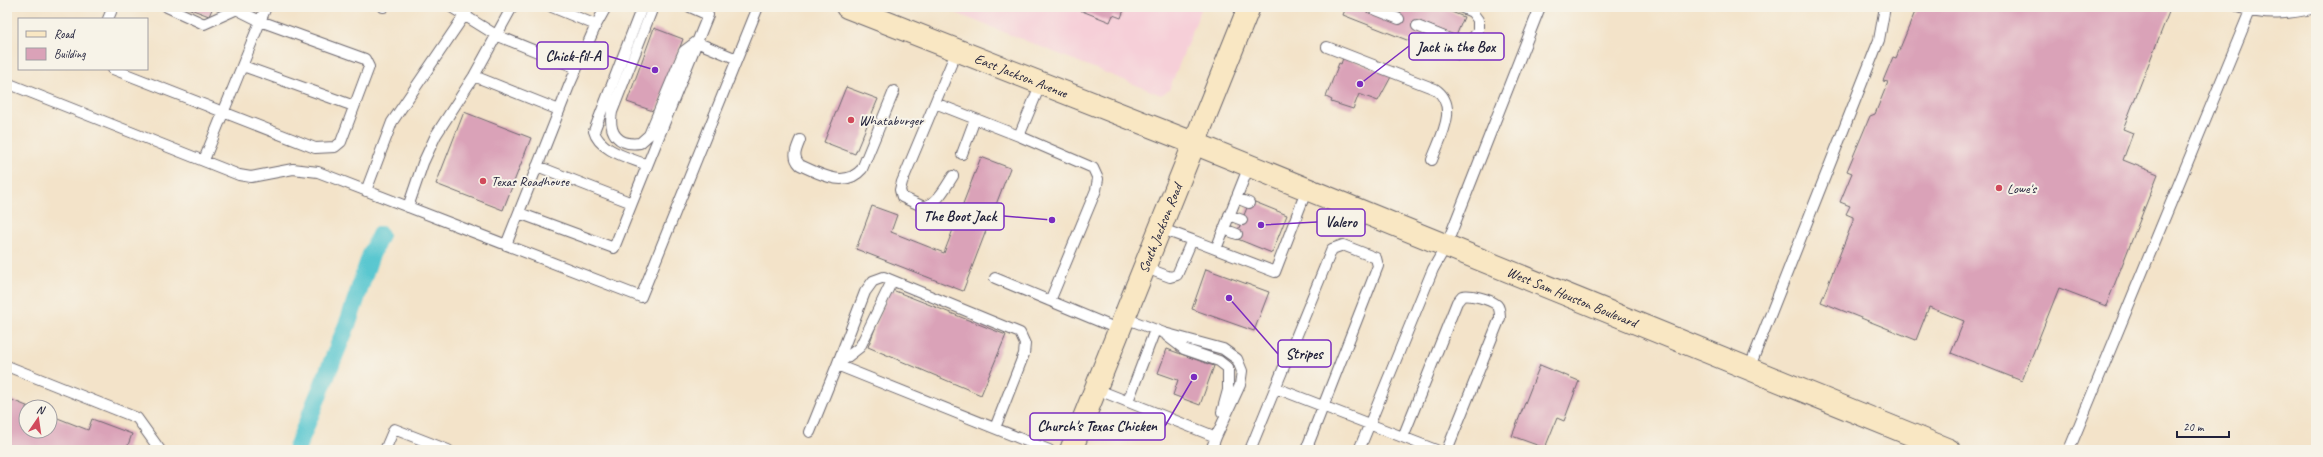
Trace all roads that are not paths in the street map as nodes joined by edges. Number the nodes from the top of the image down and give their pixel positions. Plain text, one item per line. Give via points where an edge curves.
1 (113, 7) edge
2 (167, 7) edge
3 (266, 7) edge
4 (451, 7) edge
5 (512, 7) edge
6 (552, 7) edge
7 (606, 7) edge
8 (642, 7) edge
9 (653, 7) edge
10 (690, 7) edge
11 (758, 7) edge
12 (847, 7) edge
13 (1249, 7) edge
14 (1369, 7) edge
15 (1460, 7) edge
16 (1540, 7) edge
17 (1886, 7) edge
18 (2239, 7) edge
19 (233, 8) edge
20 (2316, 8) edge
21 (467, 11) edge
22 (2250, 11) junction
23 (108, 18) edge
24 (1399, 19) dead end
25 (260, 21) junction
26 (596, 25) junction
27 (1417, 26) dead end
28 (496, 34) junction
29 (696, 42) junction
30 (1327, 47) dead end
31 (957, 50) junction
32 (737, 59) junction
33 (242, 66) junction
34 (577, 68) junction
35 (115, 70) edge
36 (474, 76) junction
37 (7, 83) edge
38 (1041, 83) junction
39 (894, 91) dead end
40 (935, 103) junction
41 (354, 106) junction
42 (559, 110) junction
43 (223, 114) junction
44 (975, 119) junction
45 (1018, 136) junction
46 (800, 140) dead end
47 (1196, 144) junction
48 (962, 154) dead end
49 (204, 160) junction
50 (1432, 160) dead end
51 (647, 165) junction
52 (537, 166) junction
53 (1249, 166) junction
54 (953, 176) dead end
55 (1307, 189) junction
56 (366, 191) junction
57 (1236, 198) junction
58 (632, 203) junction
59 (1249, 203) dead end
60 (408, 207) junction
61 (519, 214) junction
62 (1229, 215) junction
63 (1242, 220) dead end
64 (1162, 229) junction
65 (1224, 229) junction
66 (1236, 234) dead end
67 (1192, 240) junction
68 (506, 245) junction
69 (1446, 246) junction
70 (1216, 249) junction
71 (1146, 268) junction
72 (995, 278) dead end
73 (892, 281) junction
74 (1050, 301) junction
75 (1123, 324) junction
76 (1159, 332) junction
77 (7, 366) edge
78 (837, 366) junction
79 (1749, 369) junction
80 (1276, 388) junction
81 (1096, 389) junction
82 (1128, 401) junction
83 (1323, 406) junction
84 (1370, 424) junction
85 (995, 428) junction
86 (810, 432) dead end
87 (1216, 437) junction
88 (1403, 437) junction
89 (160, 450) edge
90 (385, 450) edge
91 (448, 450) edge
92 (1049, 450) edge
93 (1071, 450) edge
94 (1211, 450) edge
95 (1250, 450) edge
96 (1306, 450) edge
97 (1359, 450) edge
98 (1436, 450) edge
99 (1447, 450) edge
100 (1949, 450) edge
101 (2069, 450) edge

1 - 23 lane
2 - 19 lane via 204,24
3 - 25 lane
4 - 21 lane
5 - 28 lane
6 - 26 lane
7 - 26 lane
8 - 51 lane via 594,131 596,139 603,145
9 - 29 lane via 612,112 611,127 618,140 625,143 640,143 649,135 684,50
10 - 29 lane via 708,15
11 - 32 lane
12 - 31 street, East Jackson Avenue
13 - 47 street, South Jackson Road
14 - 24 lane
15 - 27 lane via 1472,12 1478,20 1478,31 1470,42 1457,42
16 - 69 lane
17 - 79 lane via 1879,40
18 - 22 lane
19 - 25 lane
20 - 22 lane via 2282,15
21 - 28 lane
21 - 56 lane via 392,122
22 - 101 lane
25 - 33 lane
25 - 41 lane via 365,59 369,67
26 - 34 lane
28 - 34 lane
28 - 36 lane
29 - 32 lane
29 - 51 lane
30 - 50 lane via 1442,93 1448,103 1447,116
31 - 38 street, East Jackson Avenue
31 - 40 lane
32 - 68 lane via 641,297
33 - 41 lane
33 - 43 lane
34 - 42 lane
35 - 43 lane
36 - 42 lane
36 - 60 lane via 436,135
37 - 49 lane
38 - 45 lane
38 - 47 street, East Jackson Avenue
39 - 46 lane via 862,170 857,176 847,180 836,180 800,165 794,154
40 - 44 lane
40 - 54 lane via 902,182 902,197 924,207 930,205 938,199
41 - 43 lane via 341,142 335,147 315,148
42 - 52 lane
43 - 49 lane
44 - 45 lane
44 - 48 lane
45 - 74 lane via 1093,168 1098,179 1096,190
47 - 53 street, West Sam Houston Boulevard
47 - 64 street, South Jackson Road
49 - 56 lane via 239,175 251,177 303,169 318,172
51 - 58 lane
52 - 58 lane
52 - 61 lane
53 - 55 street, West Sam Houston Boulevard
53 - 57 lane
55 - 69 street, West Sam Houston Boulevard
55 - 70 lane via 1283,237 1275,272
56 - 60 lane
57 - 59 lane
57 - 62 lane
58 - 61 lane via 614,248
60 - 68 lane
61 - 68 lane
62 - 63 lane
62 - 65 lane
64 - 67 lane
64 - 71 street, South Jackson Road
65 - 66 lane
65 - 70 lane
67 - 70 lane
67 - 71 lane via 1177,275 1170,277
69 - 79 street, West Sam Houston Boulevard
69 - 84 lane via 1433,269
71 - 75 street, South Jackson Road
72 - 74 lane
73 - 78 lane via 860,347
73 - 78 lane via 884,277 873,281 865,292
73 - 85 lane via 1020,333 1025,344 1024,354
74 - 75 lane
75 - 76 lane
75 - 81 street, South Jackson Road
76 - 82 lane
76 - 87 lane via 1184,349 1219,361 1228,368 1228,390
77 - 89 lane via 137,418
78 - 85 lane
78 - 86 lane
79 - 100 street, West Sam Houston Boulevard
80 - 83 lane
80 - 83 lane via 1332,249 1342,245 1376,258 1378,266
80 - 95 lane
81 - 82 lane
81 - 93 street, South Jackson Road
82 - 87 lane
83 - 84 lane
83 - 96 lane
84 - 88 lane
84 - 97 lane
85 - 92 lane
87 - 94 lane
88 - 98 lane
88 - 99 lane via 1457,302 1468,294 1496,305 1500,318
90 - 91 lane via 394,429

